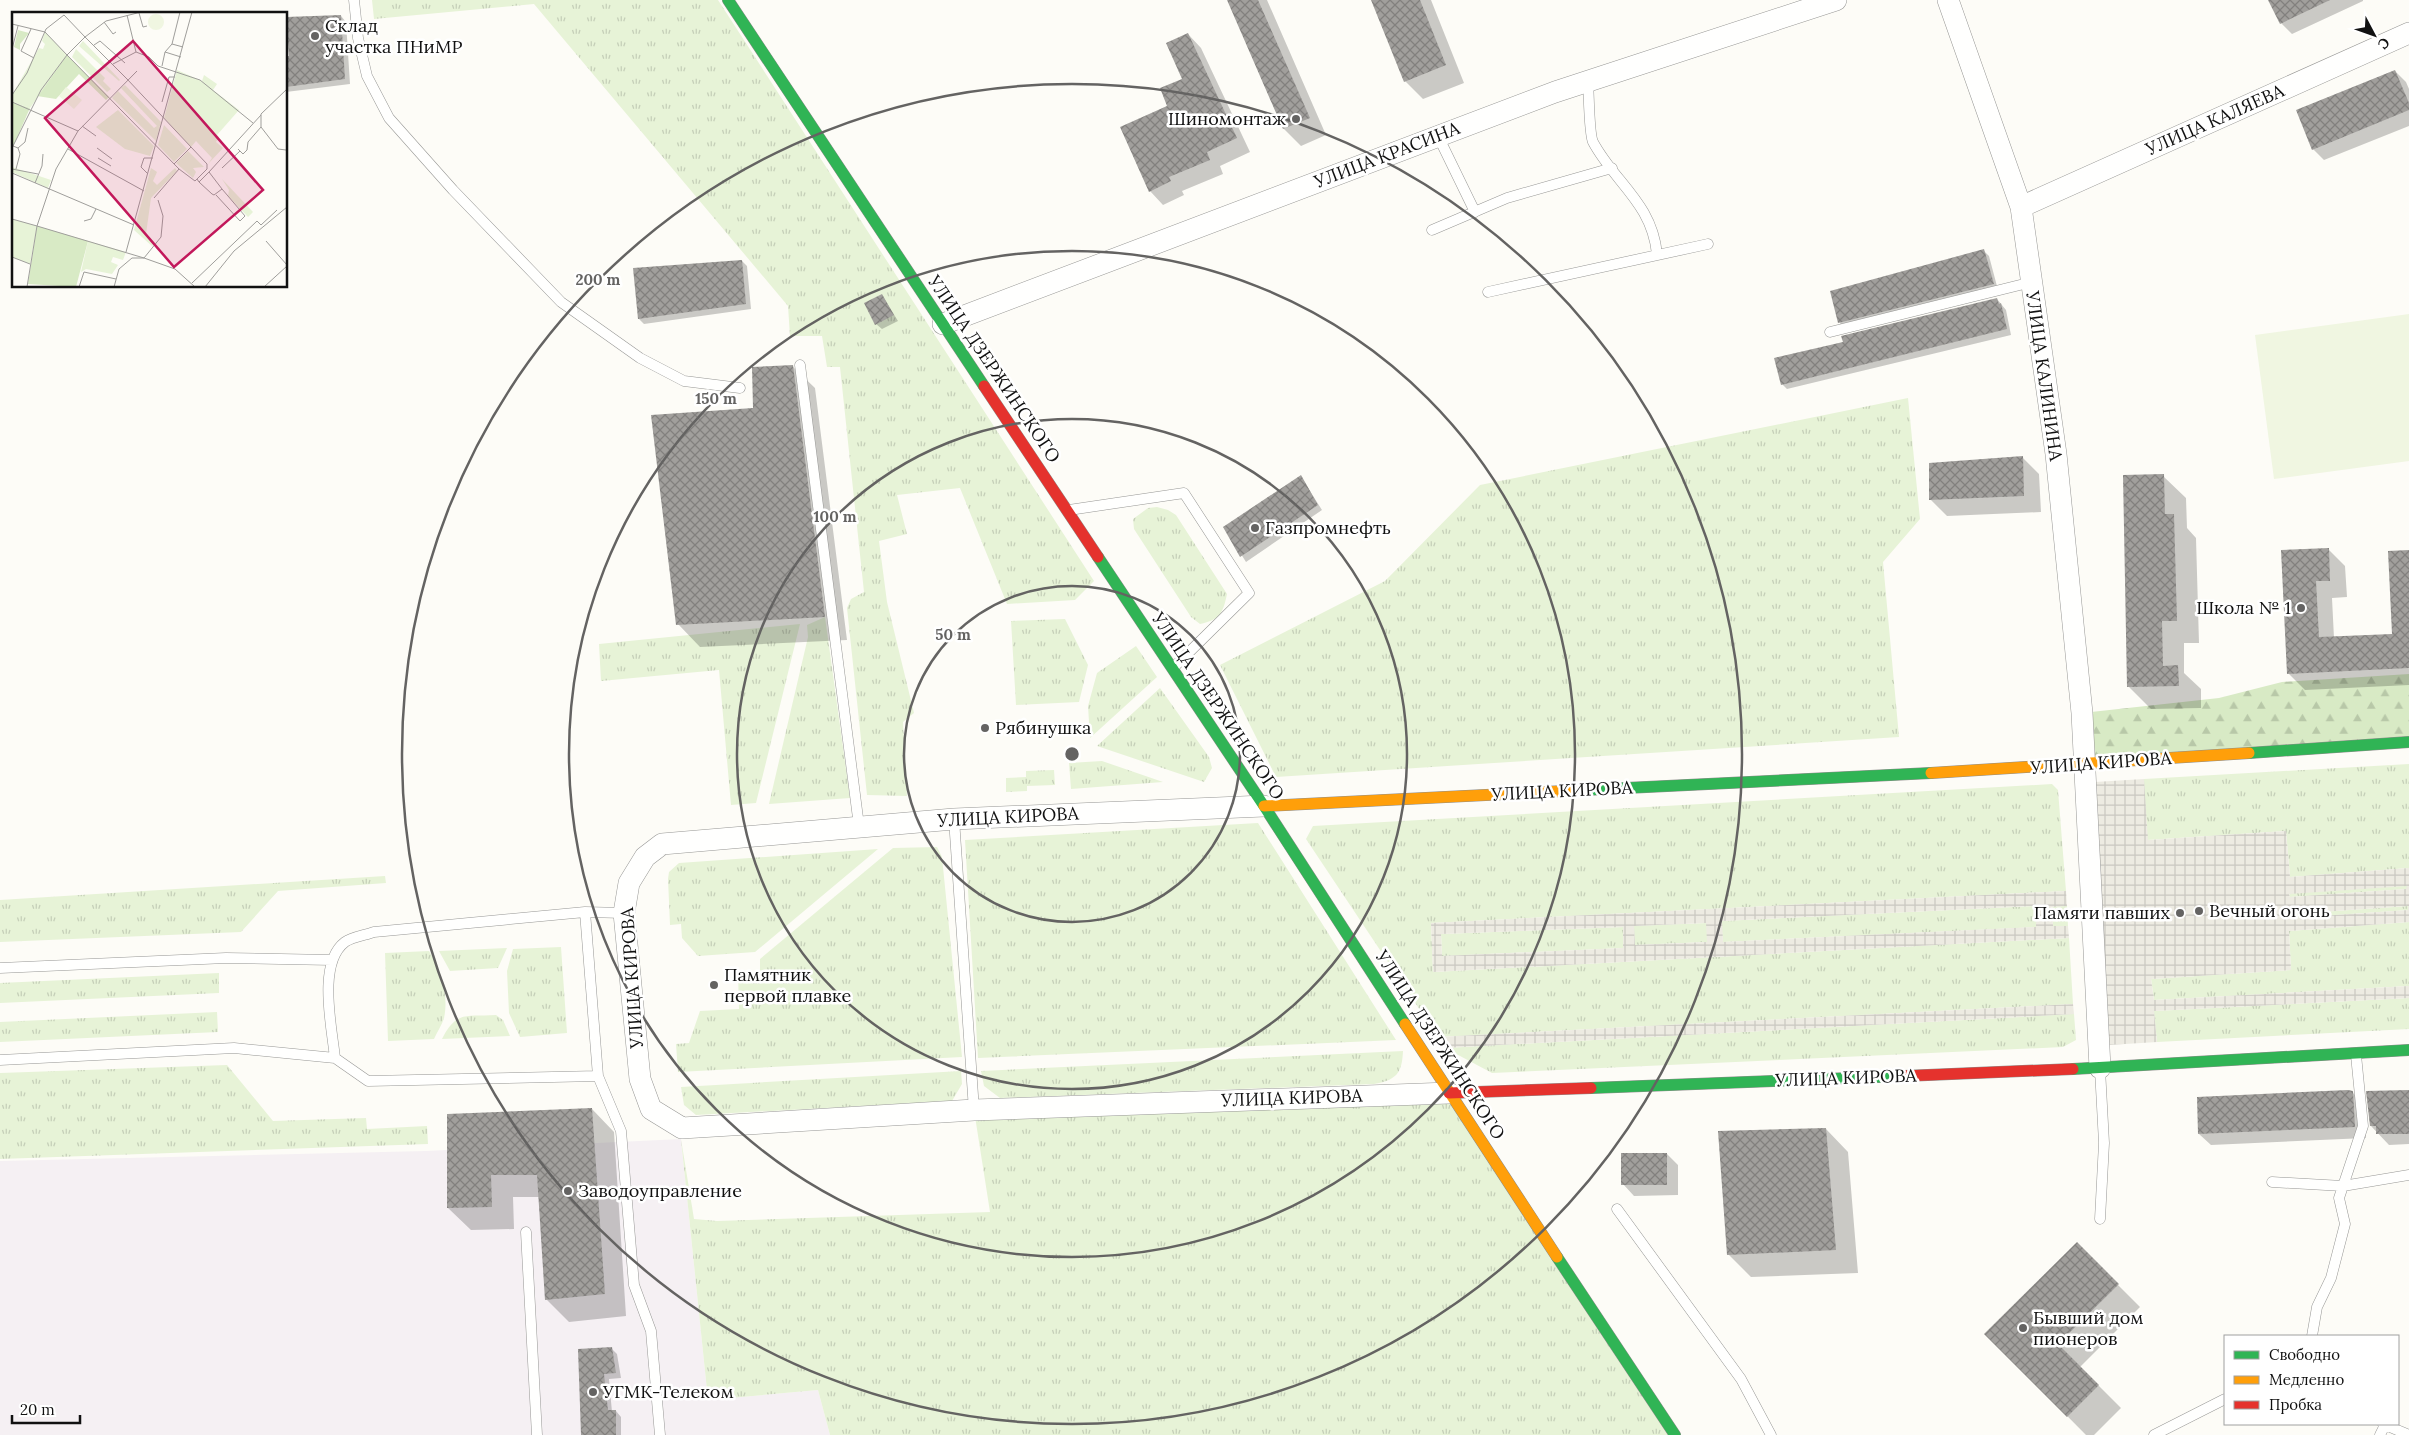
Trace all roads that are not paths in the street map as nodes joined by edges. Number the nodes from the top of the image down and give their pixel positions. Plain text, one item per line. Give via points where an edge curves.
1 (354, 0) edge
2 (728, 0) edge
3 (1836, 0) edge
4 (1948, 0) edge
5 (2409, 33) edge
6 (1588, 82) junction
7 (1438, 136) junction
8 (1612, 168) junction
9 (2021, 207) junction
10 (1475, 212) junction
11 (1432, 230) dead end
12 (1708, 244) dead end
13 (1657, 254) junction
14 (2032, 282) junction
15 (1488, 292) dead end
16 (943, 324) junction
17 (1830, 332) dead end
18 (800, 365) dead end
19 (740, 388) dead end
20 (1066, 510) junction
21 (1172, 669) junction
22 (2409, 742) edge
23 (2085, 765) junction
24 (1264, 806) junction
25 (954, 819) junction
26 (859, 826) junction
27 (585, 912) junction
28 (624, 913) junction
29 (332, 960) junction
30 (0, 968) edge
31 (2409, 1050) edge
32 (2356, 1054) junction
33 (335, 1058) junction
34 (0, 1060) edge
35 (2100, 1068) junction
36 (598, 1076) junction
37 (1449, 1093) junction
38 (974, 1110) junction
39 (2409, 1175) edge
40 (2272, 1182) dead end
41 (2343, 1186) junction
42 (1617, 1209) dead end
43 (2100, 1219) dead end
44 (526, 1232) dead end
45 (2312, 1335) edge
46 (2224, 1400) edge
47 (2384, 1425) edge
48 (537, 1435) edge
49 (660, 1435) edge
50 (1675, 1435) edge
51 (1771, 1435) edge
52 (2154, 1435) edge
53 (2380, 1435) edge
54 (2409, 1435) edge

1 - 19 lane via 367,76 389,118 561,302 640,358 684,381
2 - 16 street, УЛИЦА ДЗЕРЖИНСКОГО
3 - 6 street, УЛИЦА КРАСИНА
4 - 9 street, УЛИЦА КАЛИНИНА
5 - 9 street, УЛИЦА КАЛЯЕВА
6 - 7 street, УЛИЦА КРАСИНА
6 - 8 lane via 1592,141
7 - 10 lane
7 - 16 street, УЛИЦА КРАСИНА
8 - 10 lane via 1507,198
8 - 13 lane via 1638,202 1655,236
9 - 14 street, УЛИЦА КАЛИНИНА
10 - 11 lane
12 - 13 lane
13 - 15 lane
14 - 17 lane
14 - 23 street, УЛИЦА КАЛИНИНА via 2056,454
16 - 20 street, УЛИЦА ДЗЕРЖИНСКОГО
18 - 26 lane
20 - 21 street, УЛИЦА ДЗЕРЖИНСКОГО
20 - 21 lane via 1184,493 1249,593
21 - 24 street, УЛИЦА ДЗЕРЖИНСКОГО
22 - 23 street, УЛИЦА КИРОВА
23 - 24 street, УЛИЦА КИРОВА
23 - 35 street, УЛИЦА КАЛИНИНА
24 - 25 street, УЛИЦА КИРОВА
24 - 37 street, УЛИЦА ДЗЕРЖИНСКОГО
25 - 26 street, УЛИЦА КИРОВА
25 - 38 lane
26 - 28 street, УЛИЦА КИРОВА via 662,844 645,857 629,883
27 - 28 lane
27 - 29 lane via 374,932 345,942
27 - 36 lane
28 - 38 street, УЛИЦА КИРОВА via 640,1079 651,1109 682,1128
29 - 30 lane via 226,958
29 - 33 lane via 328,990
31 - 32 street, УЛИЦА КИРОВА
32 - 35 street, УЛИЦА КИРОВА
32 - 41 lane via 2363,1126
33 - 34 lane via 234,1048
33 - 36 lane via 368,1081
35 - 37 street, УЛИЦА КИРОВА
35 - 43 lane via 2104,1142
36 - 49 lane via 621,1131 634,1285 651,1331
37 - 38 street, УЛИЦА КИРОВА
37 - 50 street, УЛИЦА ДЗЕРЖИНСКОГО
39 - 41 lane
40 - 41 lane
41 - 45 lane via 2338,1198 2345,1224 2331,1278 2317,1307
42 - 51 lane via 1741,1379
44 - 48 lane
46 - 52 lane
47 - 53 lane
47 - 54 lane

